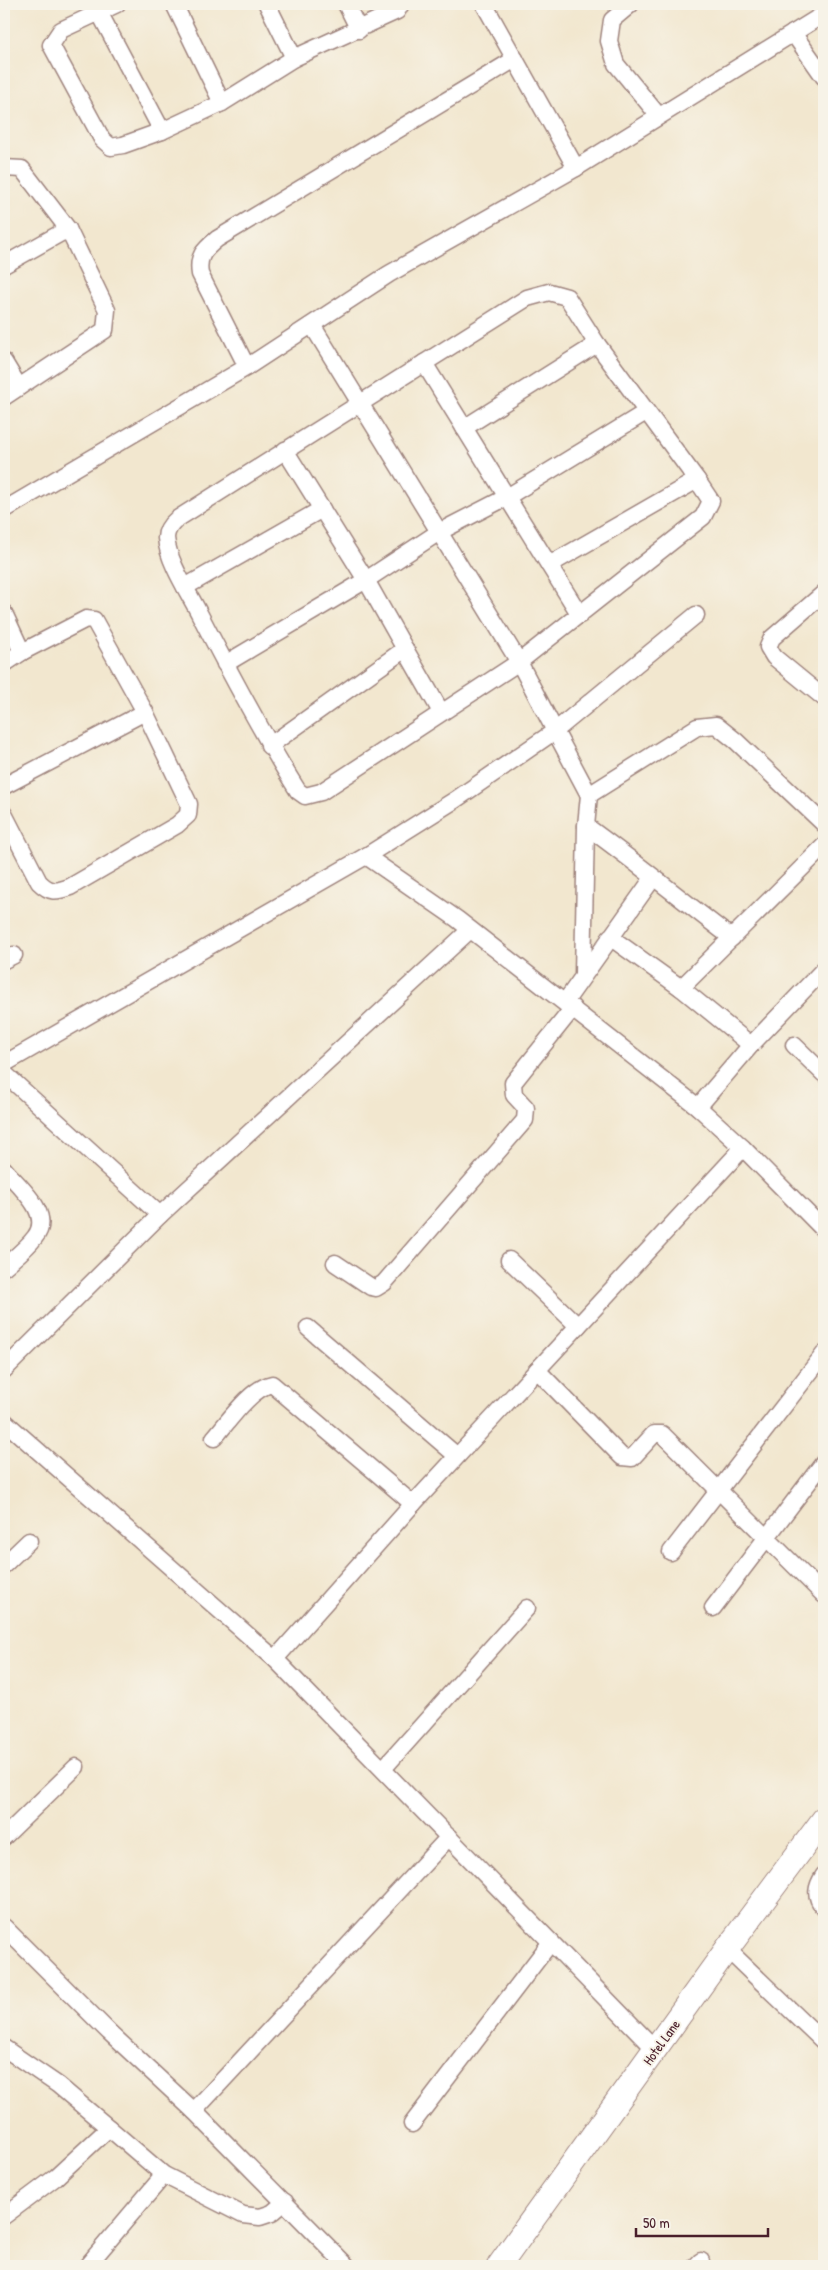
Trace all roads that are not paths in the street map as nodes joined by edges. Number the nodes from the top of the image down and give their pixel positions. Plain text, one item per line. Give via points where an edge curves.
1 (117, 4) edge
2 (174, 4) edge
3 (267, 4) edge
4 (346, 4) edge
5 (401, 4) edge
6 (484, 4) edge
7 (631, 4) edge
8 (99, 12) junction
9 (824, 14) edge
10 (359, 30) junction
11 (793, 33) junction
12 (294, 58) junction
13 (515, 59) junction
14 (824, 77) edge
15 (222, 104) junction
16 (658, 115) junction
17 (162, 131) junction
18 (4, 168) edge
19 (576, 168) junction
20 (68, 229) junction
21 (4, 265) edge
22 (312, 325) junction
23 (597, 344) junction
24 (4, 362) edge
25 (424, 363) junction
26 (247, 367) junction
27 (19, 387) junction
28 (4, 397) edge
29 (359, 402) junction
30 (646, 412) junction
31 (464, 428) junction
32 (284, 450) junction
33 (697, 480) junction
34 (507, 497) junction
35 (322, 509) junction
36 (4, 510) edge
37 (439, 532) junction
38 (549, 566) junction
39 (366, 580) junction
40 (185, 587) junction
41 (824, 593) edge
42 (4, 613) edge
43 (580, 615) junction
44 (696, 615) dead end
45 (405, 649) junction
46 (22, 652) junction
47 (519, 662) junction
48 (4, 664) edge
49 (225, 664) junction
50 (824, 698) edge
51 (145, 712) junction
52 (441, 712) junction
53 (555, 730) junction
54 (269, 746) junction
55 (4, 786) edge
56 (589, 795) junction
57 (4, 814) edge
58 (824, 824) edge
59 (586, 826) junction
60 (824, 846) edge
61 (366, 856) junction
62 (653, 878) junction
63 (470, 930) junction
64 (610, 937) junction
65 (732, 938) junction
66 (824, 969) edge
67 (583, 974) junction
68 (681, 988) junction
69 (569, 1005) junction
70 (751, 1045) junction
71 (794, 1046) dead end
72 (4, 1064) edge
73 (4, 1073) edge
74 (824, 1074) edge
75 (698, 1107) junction
76 (743, 1148) junction
77 (4, 1169) edge
78 (160, 1215) junction
79 (824, 1230) edge
80 (509, 1260) dead end
81 (335, 1264) dead end
82 (4, 1267) edge
83 (578, 1326) junction
84 (308, 1328) dead end
85 (824, 1354) edge
86 (4, 1370) edge
87 (537, 1370) junction
88 (4, 1421) edge
89 (214, 1438) dead end
90 (457, 1456) junction
91 (824, 1462) edge
92 (720, 1491) junction
93 (413, 1504) junction
94 (766, 1537) junction
95 (29, 1541) dead end
96 (671, 1552) dead end
97 (4, 1565) edge
98 (824, 1596) edge
99 (527, 1608) dead end
100 (713, 1608) dead end
101 (275, 1659) junction
102 (76, 1767) dead end
103 (383, 1769) junction
104 (824, 1819) edge
105 (4, 1837) edge
106 (448, 1837) junction
107 (824, 1876) edge
108 (824, 1908) edge
109 (4, 1927) edge
110 (551, 1942) junction
111 (733, 1955) junction
112 (824, 2042) edge
113 (4, 2048) edge
114 (656, 2050) junction
115 (194, 2111) junction
116 (412, 2124) dead end
117 (109, 2128) junction
118 (164, 2175) junction
119 (284, 2202) junction
120 (4, 2216) edge
121 (87, 2266) edge
122 (347, 2266) edge
123 (499, 2266) edge

1 - 8 street
2 - 15 street
3 - 12 street
4 - 10 street
5 - 10 street via 397,11
6 - 13 street
7 - 16 street via 612,20 609,41 616,64
8 - 17 street
8 - 17 street via 55,36 50,45 58,62 102,139 111,146
9 - 11 street
10 - 12 street
11 - 14 street
11 - 16 street
12 - 15 street
13 - 19 street
13 - 26 street via 217,239 202,252 198,262 200,274
15 - 17 street
16 - 19 street
18 - 20 street via 22,169
19 - 22 street via 389,274
20 - 21 street
20 - 27 street via 107,310 105,330
22 - 26 street
22 - 29 street
23 - 25 street via 567,297 549,292 527,298
23 - 30 street
23 - 31 street
24 - 27 street
25 - 29 street
25 - 31 street
26 - 36 street
27 - 28 street
29 - 32 street
29 - 37 street
30 - 33 street
30 - 34 street
31 - 34 street
32 - 35 street
32 - 40 street via 169,526 166,536 168,550
33 - 38 street
33 - 43 street via 711,501 703,517
34 - 37 street
34 - 38 street
35 - 39 street
35 - 40 street
37 - 39 street
37 - 47 street
38 - 43 street
39 - 45 street
39 - 49 street
40 - 49 street
41 - 50 street via 772,638 768,648 774,657
42 - 46 street
43 - 47 street
44 - 53 street
45 - 52 street
45 - 54 street
46 - 48 street
46 - 51 street via 86,619 94,620
47 - 52 street
47 - 53 street
49 - 54 street
51 - 55 street
51 - 57 street via 190,804 188,815 177,825 56,892 46,890 39,882
52 - 54 street via 314,795 305,796 298,791
53 - 56 street
53 - 61 street
56 - 58 street via 697,727 716,725
56 - 59 street
59 - 62 street
59 - 67 street
60 - 65 street
61 - 63 street
61 - 72 street
62 - 64 street
62 - 65 street
63 - 69 street
63 - 78 street
64 - 67 street
64 - 68 street
65 - 68 street
66 - 70 street
67 - 69 street
68 - 70 street
69 - 75 street
69 - 81 street via 513,1083 514,1095 526,1108 525,1120 384,1283 371,1287
70 - 75 street
71 - 74 street
73 - 78 street
75 - 76 street
76 - 79 street
76 - 83 street
77 - 82 street via 41,1216 36,1237
78 - 86 street
80 - 83 street
83 - 87 street
84 - 90 street
85 - 92 street
87 - 90 street
87 - 92 street via 622,1457 632,1458 654,1434 662,1434
88 - 101 street
89 - 93 street via 255,1392 264,1385 272,1384
90 - 93 street
91 - 94 street
92 - 94 street
92 - 96 street
93 - 101 street
94 - 98 street
94 - 100 street
95 - 97 street
99 - 103 street
101 - 103 street
102 - 105 street
103 - 106 street
104 - 111 street, Hotel Lane
106 - 110 street
106 - 115 street
107 - 108 street via 817,1885 817,1894
109 - 115 street
110 - 114 street
110 - 116 street
111 - 112 street
111 - 114 street, Hotel Lane
113 - 117 street via 58,2085
114 - 123 street, Hotel Lane
115 - 119 street
117 - 118 street
117 - 120 street via 56,2177
118 - 119 street via 243,2215 260,2217 272,2213
118 - 121 street
119 - 122 street

